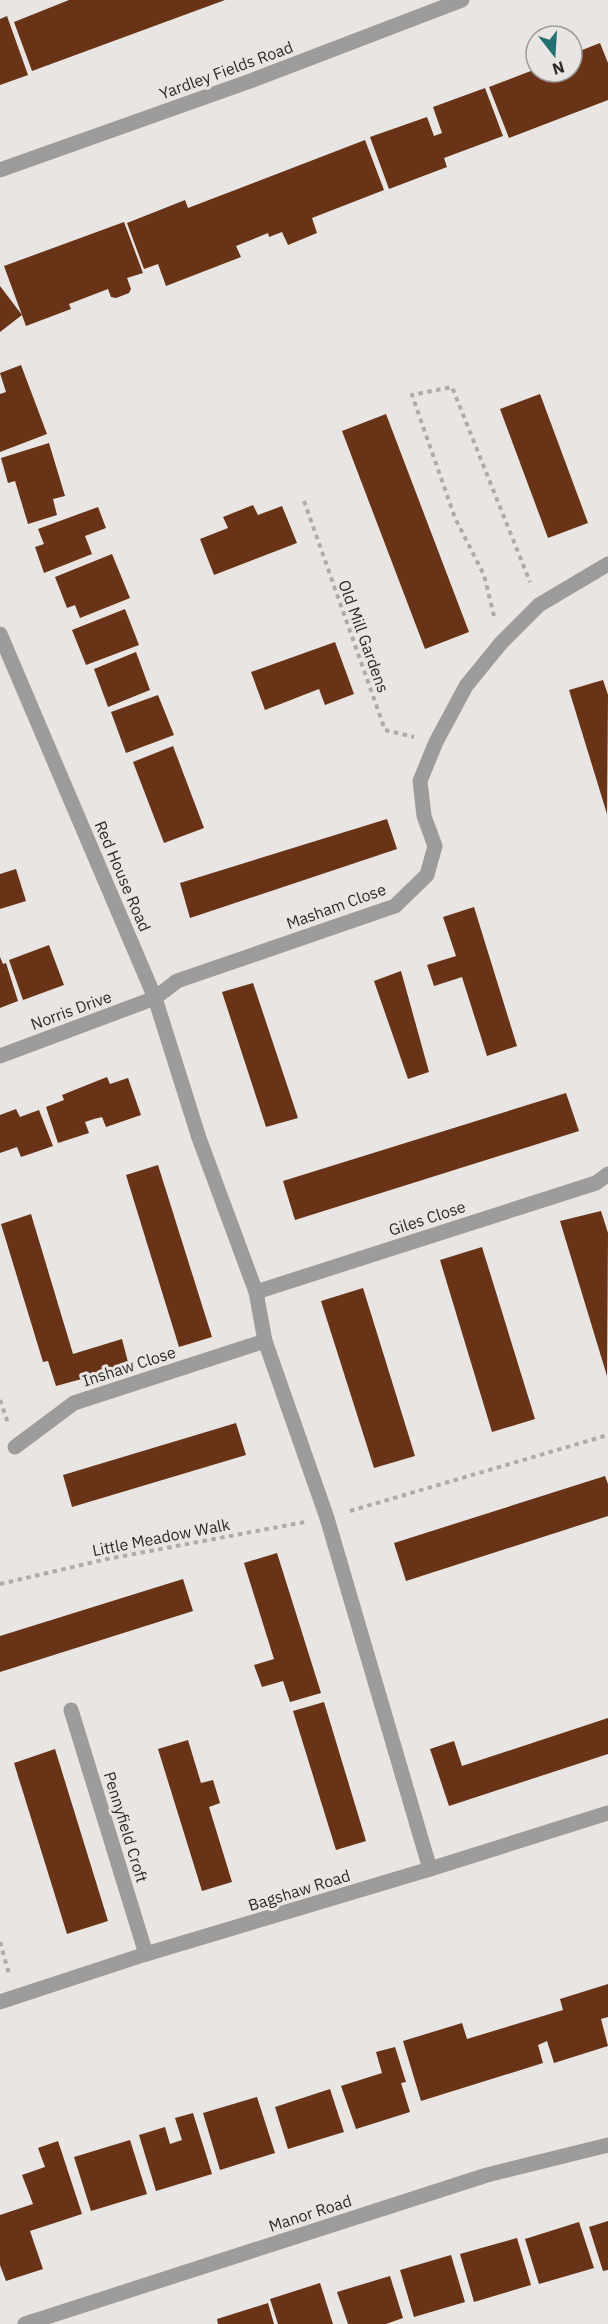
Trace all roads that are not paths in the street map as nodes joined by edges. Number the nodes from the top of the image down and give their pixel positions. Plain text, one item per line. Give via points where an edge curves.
1 (462, 0) edge
2 (0, 170) edge
3 (608, 564) edge
4 (0, 634) edge
5 (155, 998) junction
6 (0, 1056) edge
7 (608, 1174) edge
8 (256, 1292) junction
9 (265, 1341) junction
10 (15, 1447) dead end
11 (71, 1710) dead end
12 (608, 1813) edge
13 (430, 1869) junction
14 (146, 1954) junction
15 (0, 2002) edge
16 (608, 2145) edge
17 (25, 2324) edge

1 - 2 street, Yardley Fields Road
3 - 5 street, Masham Close via 540,605 501,643 466,686 436,741 420,781 424,816 435,846 427,875 395,906 177,981
4 - 5 street, Red House Road
5 - 6 street, Norris Drive
5 - 8 street, Red House Road via 199,1138
7 - 8 street, Giles Close via 596,1183
8 - 9 street, Red House Road
9 - 10 street, Inshaw Close via 74,1402
9 - 13 street, Red House Road via 327,1518
11 - 14 street, Pennyfield Croft
12 - 13 street, Bagshaw Road
13 - 14 street, Bagshaw Road
14 - 15 street, Bagshaw Road
16 - 17 street, Manor Road via 487,2175

